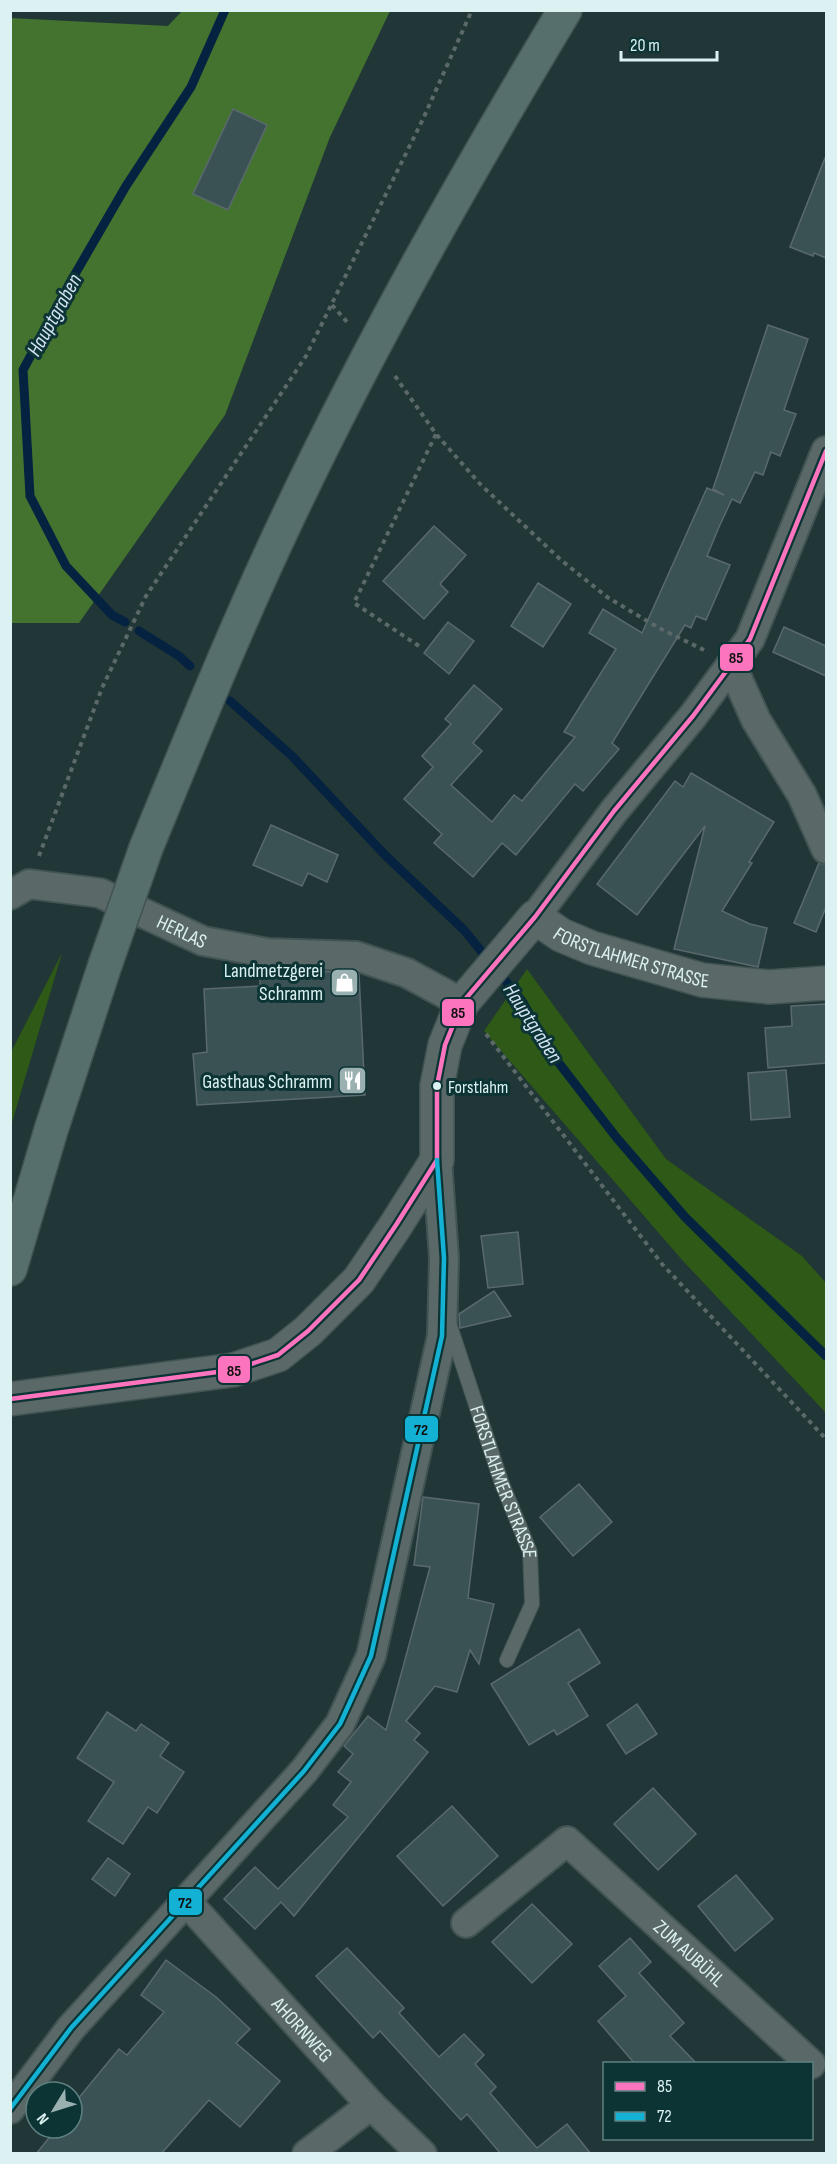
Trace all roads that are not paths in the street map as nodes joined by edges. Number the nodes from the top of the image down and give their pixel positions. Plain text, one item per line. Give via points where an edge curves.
1 (565, 10) edge
2 (826, 451) edge
3 (731, 664) junction
4 (826, 849) edge
5 (20, 889) edge
6 (535, 917) junction
7 (826, 983) edge
8 (462, 1003) junction
9 (436, 1160) junction
10 (10, 1269) edge
11 (443, 1304) junction
12 (10, 1399) edge
13 (507, 1660) dead end
14 (187, 1902) junction
15 (466, 1923) dead end
16 (809, 2062) edge
17 (813, 2066) edge
18 (826, 2078) edge
19 (371, 2105) junction
20 (10, 2109) edge
21 (307, 2154) edge
22 (422, 2154) edge

1 - 10 main road, bridge via 400,295 285,525 214,681 146,848 105,965
2 - 3 street via 750,639
3 - 4 street via 756,720 802,795
3 - 6 street
5 - 8 street, HERLAS via 100,893 203,941 268,953 356,956 406,973
6 - 7 street, FORSTLAHMER STRASSE via 561,935 592,948 702,980 769,987
6 - 8 street, FORSTLAHMER STRASSE
8 - 9 street, FORSTLAHMER STRASSE via 445,1045 436,1086
9 - 11 street, FORSTLAHMER STRASSE via 444,1258
9 - 12 street via 359,1280 278,1355 233,1370
11 - 13 lane, FORSTLAHMER STRASSE via 501,1481 530,1552 532,1604
11 - 14 street, FORSTLAHMER STRASSE via 442,1336 371,1656 340,1724 304,1772
14 - 19 street, AHORNWEG
14 - 20 street, FORSTLAHMER STRASSE via 71,2028
15 - 16 street, ZUM AUBÜHL via 567,1841
17 - 18 street, ZUM AUBÜHL
19 - 21 street
19 - 22 street, AHORNWEG

